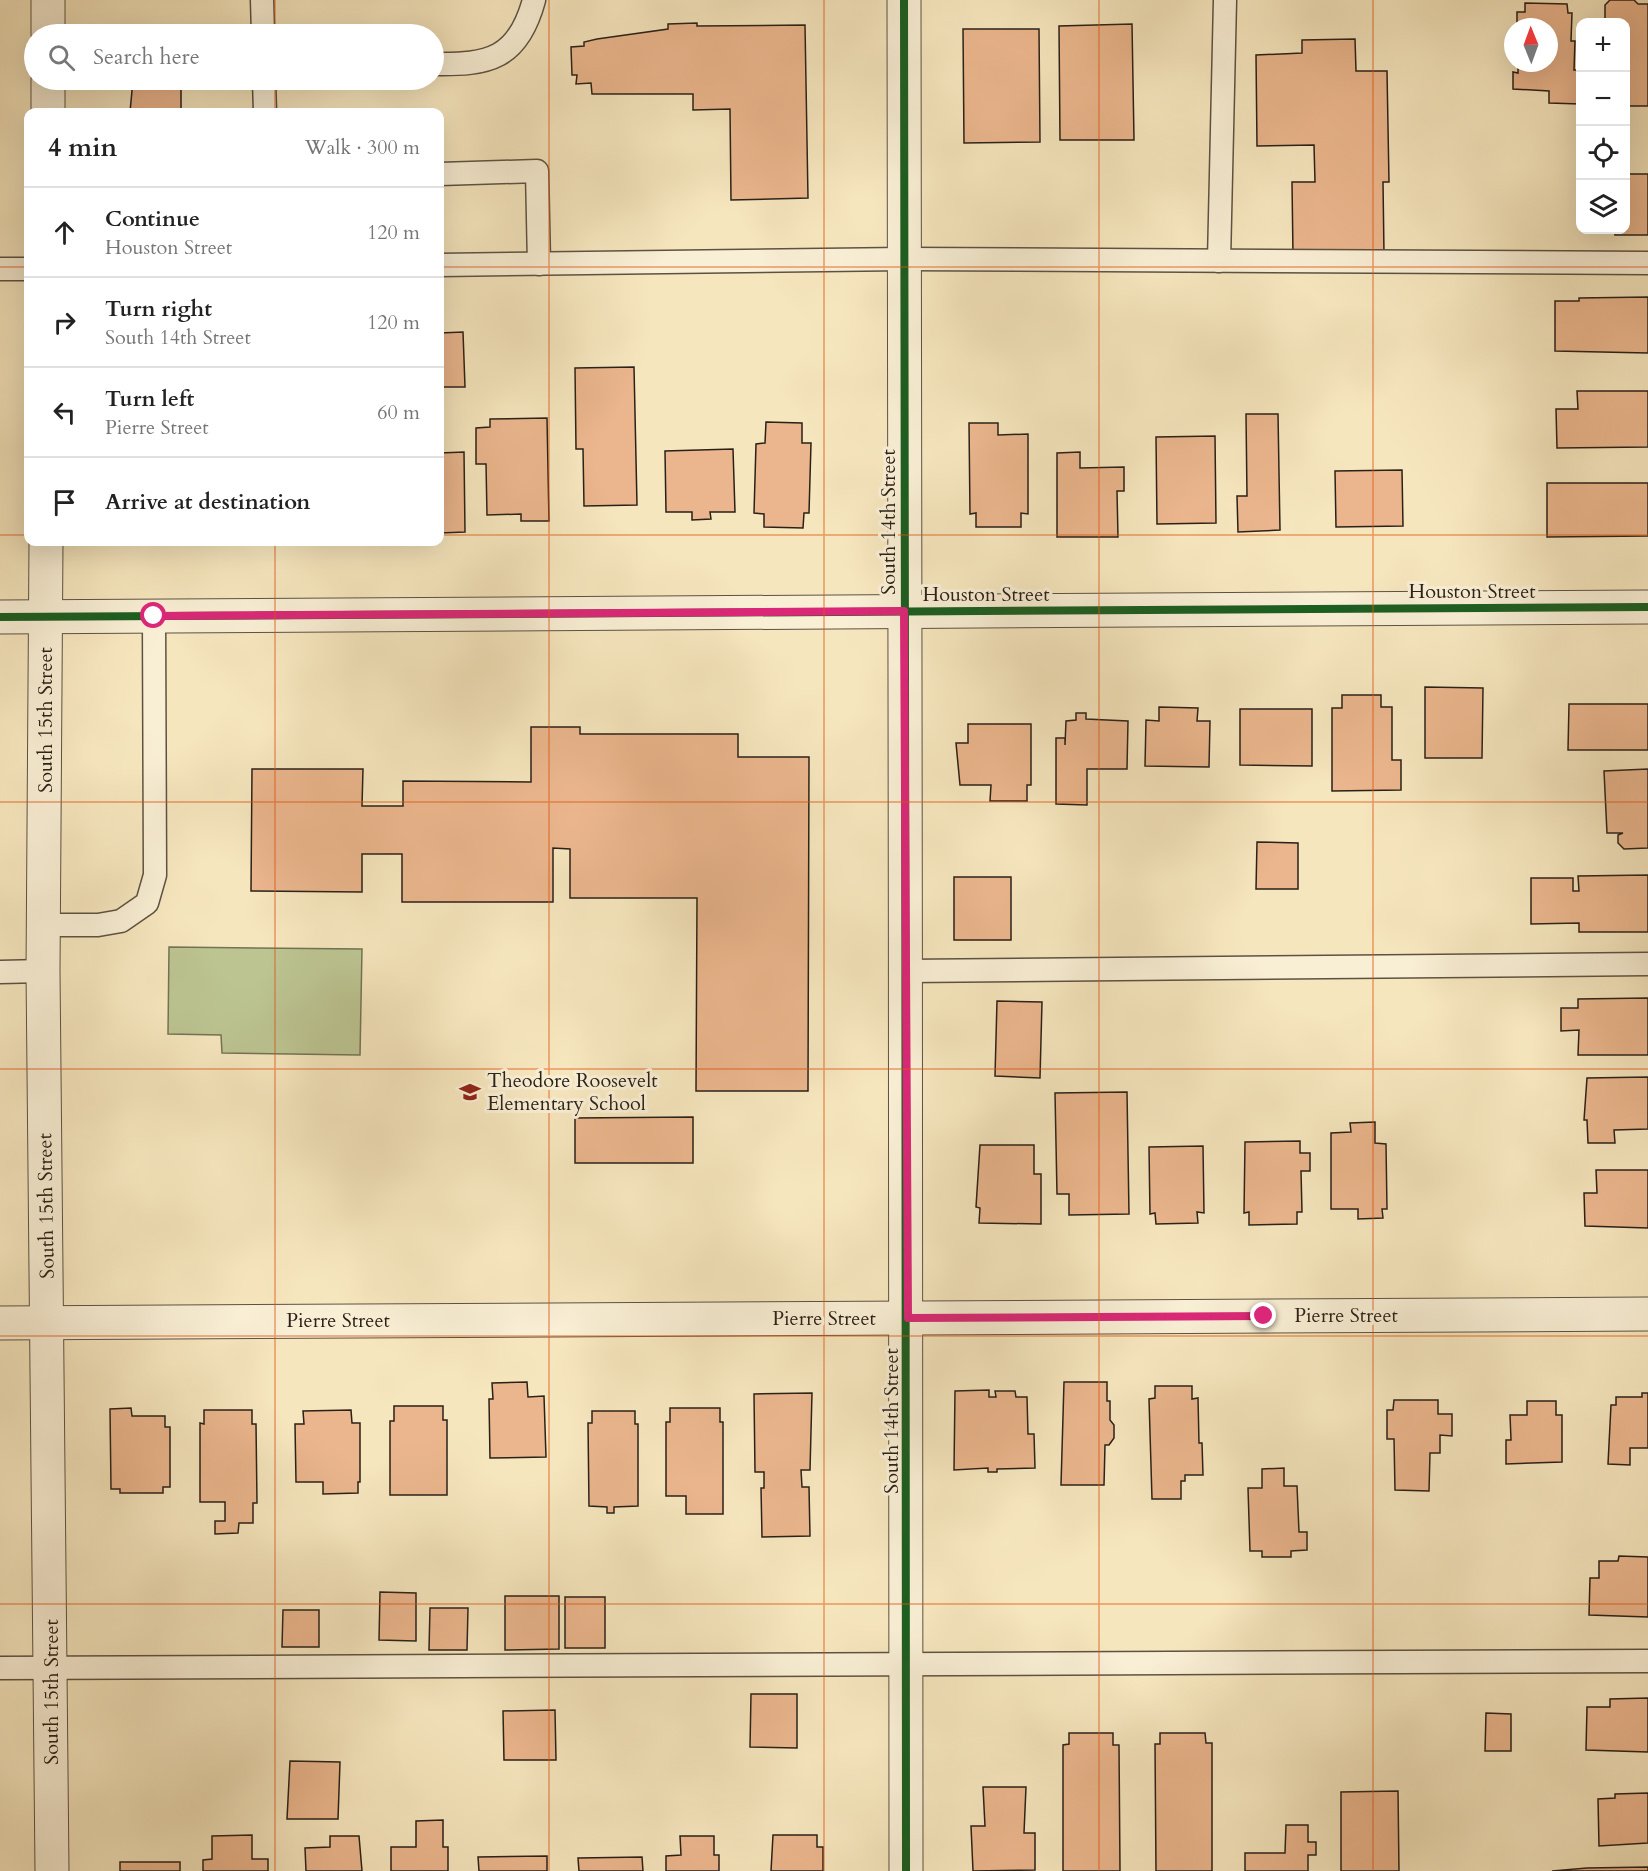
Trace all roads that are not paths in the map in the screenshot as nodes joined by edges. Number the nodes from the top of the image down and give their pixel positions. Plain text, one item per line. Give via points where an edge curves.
1 (48, 0) edge
2 (262, 0) edge
3 (534, 0) edge
4 (904, 0) edge
5 (1225, 0) edge
6 (48, 24) edge
7 (263, 24) edge
8 (444, 64) edge
9 (48, 90) edge
10 (264, 90) edge
11 (48, 108) edge
12 (265, 108) edge
13 (444, 174) edge
14 (904, 259) junction
15 (1219, 261) junction
16 (1648, 263) edge
17 (539, 264) junction
18 (444, 265) edge
19 (0, 269) edge
20 (24, 269) edge
21 (46, 546) edge
22 (1648, 607) edge
23 (904, 611) junction
24 (154, 616) junction
25 (0, 617) edge
26 (46, 617) junction
27 (44, 926) junction
28 (1648, 964) edge
29 (906, 970) junction
30 (44, 971) junction
31 (0, 972) edge
32 (1648, 1314) edge
33 (908, 1318) junction
34 (0, 1323) edge
35 (47, 1323) junction
36 (1648, 1661) edge
37 (906, 1666) junction
38 (0, 1668) edge
39 (51, 1668) junction
40 (52, 1871) edge
41 (906, 1871) edge

1 - 6 street
2 - 7 lane
3 - 8 lane via 523,30 504,53 480,63
4 - 14 street, South 14th Street
5 - 15 lane
9 - 11 street
10 - 12 lane
13 - 17 lane via 537,171
14 - 15 lane
14 - 17 lane
14 - 23 street, South 14th Street
15 - 16 lane
17 - 18 lane
19 - 20 lane
21 - 26 street, South 15th Street
22 - 23 street, Houston Street
23 - 24 street, Houston Street
23 - 29 street, South 14th Street
24 - 26 street, Houston Street
24 - 27 lane via 155,875 147,903 121,921
25 - 26 street, Houston Street
26 - 27 street, South 15th Street
27 - 30 street, South 15th Street
28 - 29 lane
29 - 33 street, South 14th Street
30 - 31 lane
30 - 35 street, South 15th Street
32 - 33 street, Pierre Street
33 - 35 street, Pierre Street
33 - 37 street, South 14th Street
34 - 35 street, Pierre Street
35 - 39 street, South 15th Street
36 - 37 lane
37 - 39 lane
37 - 41 street, South 14th Street
38 - 39 lane
39 - 40 street, South 15th Street

